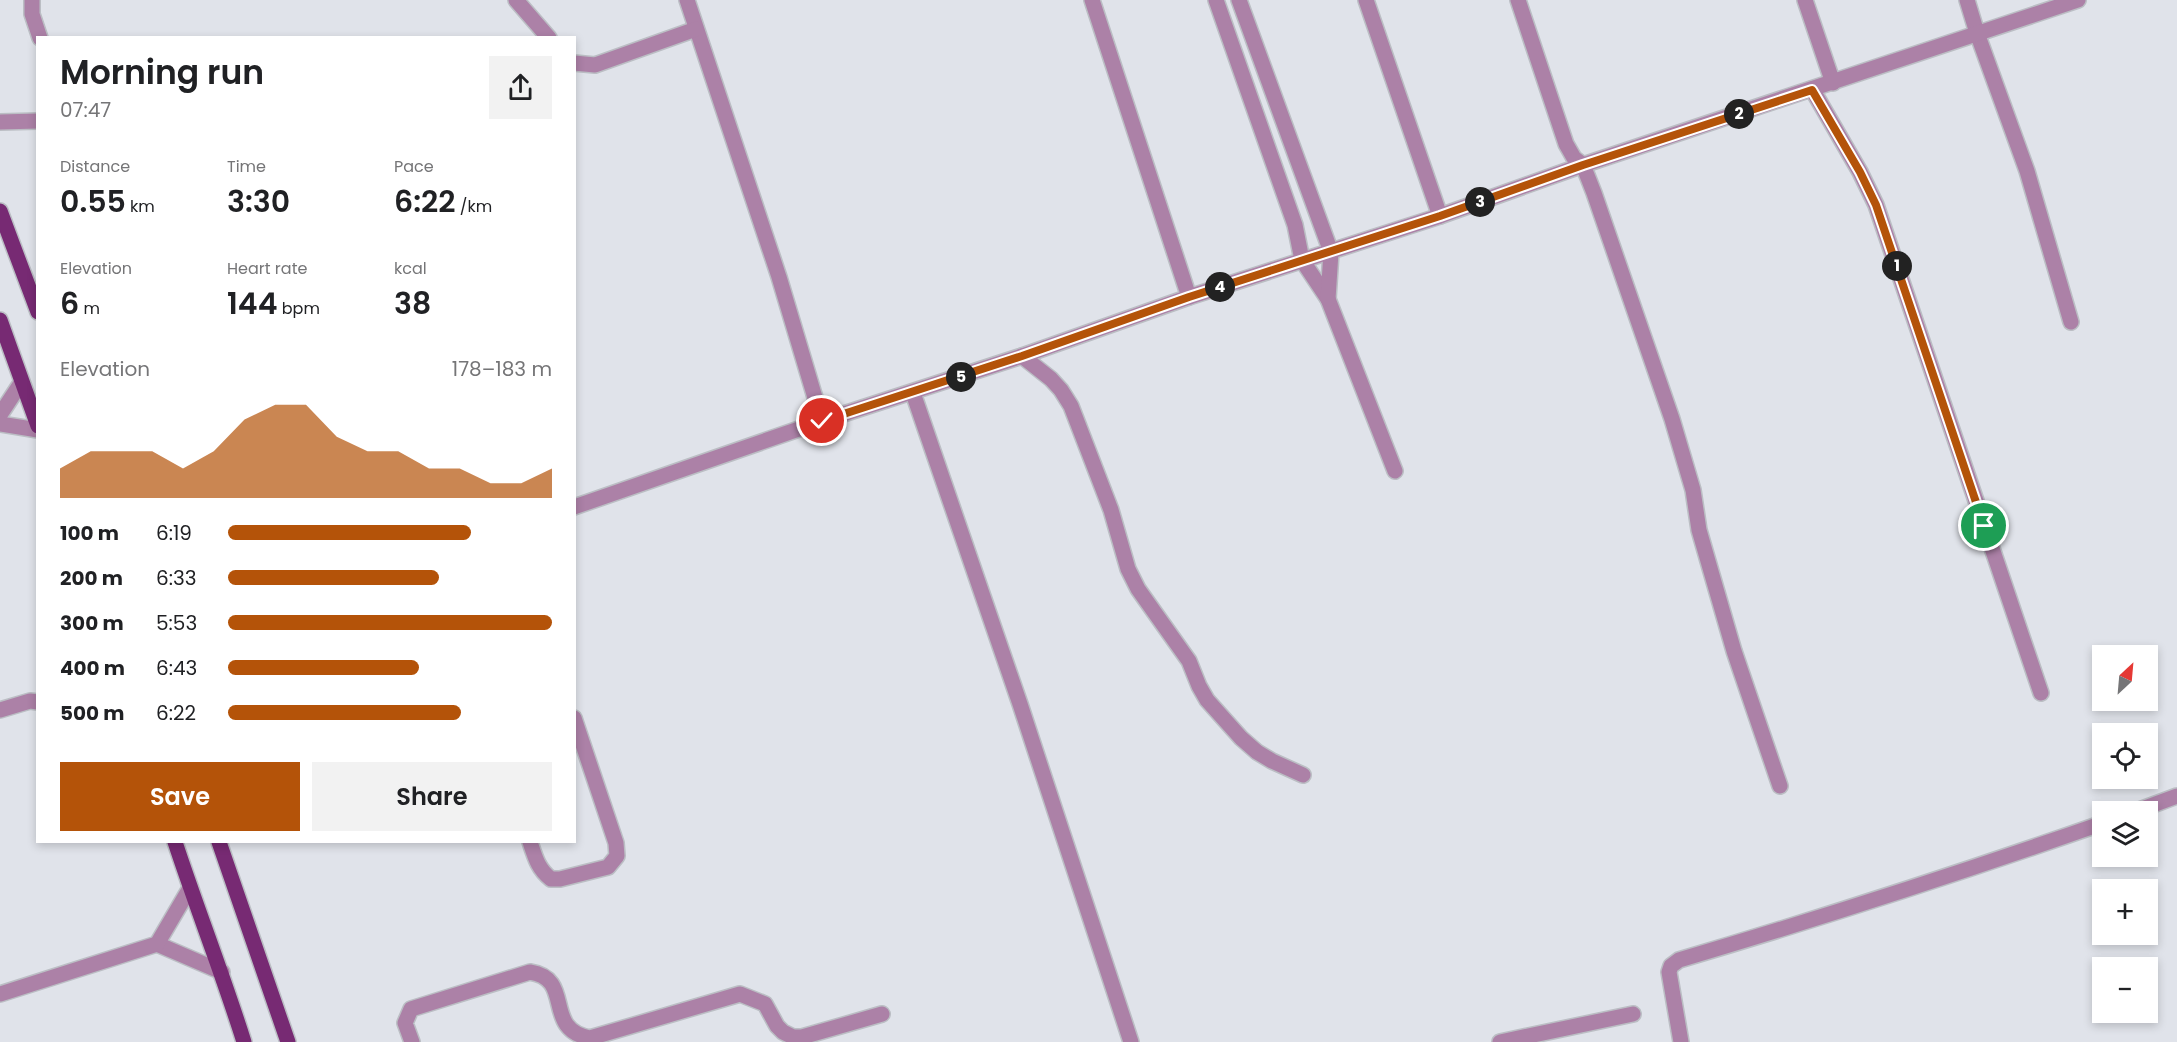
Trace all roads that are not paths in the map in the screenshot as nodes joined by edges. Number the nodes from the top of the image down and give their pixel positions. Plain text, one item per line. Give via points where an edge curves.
1 (32, 0) edge
2 (516, 0) edge
3 (687, 0) edge
4 (1092, 0) edge
5 (1216, 0) edge
6 (1239, 0) edge
7 (1366, 0) edge
8 (1518, 0) edge
9 (1805, 0) edge
10 (1967, 0) edge
11 (2078, 0) edge
12 (696, 29) junction
13 (1977, 33) junction
14 (39, 36) edge
15 (547, 36) edge
16 (1259, 59) junction
17 (576, 63) edge
18 (1238, 65) junction
19 (1833, 83) junction
20 (1812, 90) junction
21 (36, 121) edge
22 (0, 122) edge
23 (1583, 165) junction
24 (0, 211) edge
25 (1440, 216) junction
26 (1331, 252) junction
27 (1302, 260) junction
28 (1189, 297) junction
29 (1328, 299) junction
30 (36, 307) edge
31 (0, 320) edge
32 (2071, 322) dead end
33 (1022, 356) junction
34 (21, 382) junction
35 (913, 393) junction
36 (0, 415) edge
37 (822, 421) junction
38 (0, 423) edge
39 (36, 423) edge
40 (36, 428) edge
41 (1395, 471) dead end
42 (576, 506) edge
43 (2041, 693) dead end
44 (36, 702) edge
45 (0, 710) edge
46 (576, 724) edge
47 (1303, 775) dead end
48 (1780, 786) dead end
49 (2177, 796) edge
50 (2158, 803) edge
51 (2092, 826) edge
52 (175, 843) edge
53 (219, 843) edge
54 (530, 843) edge
55 (190, 888) junction
56 (157, 944) junction
57 (222, 972) junction
58 (0, 994) edge
59 (882, 1014) dead end
60 (1633, 1014) dead end
61 (244, 1042) edge
62 (288, 1042) edge
63 (412, 1042) edge
64 (1131, 1042) edge
65 (1500, 1042) edge
66 (1681, 1042) edge

1 - 14 street
2 - 15 street
3 - 12 street
4 - 28 street
5 - 18 street
6 - 16 street
7 - 25 street
8 - 23 street via 1566,144
9 - 19 street
10 - 13 street
11 - 13 street
12 - 17 street via 595,65
12 - 37 street via 779,277
13 - 19 street
13 - 32 street via 2027,171
16 - 18 street
16 - 26 street
18 - 27 street via 1294,225
19 - 20 street
20 - 23 street
20 - 43 street via 1876,205
21 - 22 street
23 - 25 street
23 - 48 street via 1672,419 1734,651
24 - 30 main road
25 - 26 street
26 - 27 street
26 - 29 street
27 - 28 street
27 - 29 street
28 - 33 street
29 - 41 street
31 - 34 main road
33 - 35 street
33 - 47 street via 1051,379 1071,406 1111,510 1128,569 1189,661 1207,700 1257,752
34 - 36 street
34 - 39 main road
35 - 37 street
35 - 64 street
37 - 42 street
38 - 40 street
44 - 45 street
46 - 54 street via 617,856 608,867 551,879 537,863
49 - 50 street
51 - 66 street via 1872,901 1679,960 1670,972
52 - 55 main road
53 - 62 main road
55 - 56 street
55 - 57 main road
56 - 57 street
56 - 58 street
57 - 61 main road
59 - 63 street via 793,1037 777,1026 765,1004 740,994 590,1038 572,1032 565,1023 552,982 530,972 411,1009 405,1023
60 - 65 street

